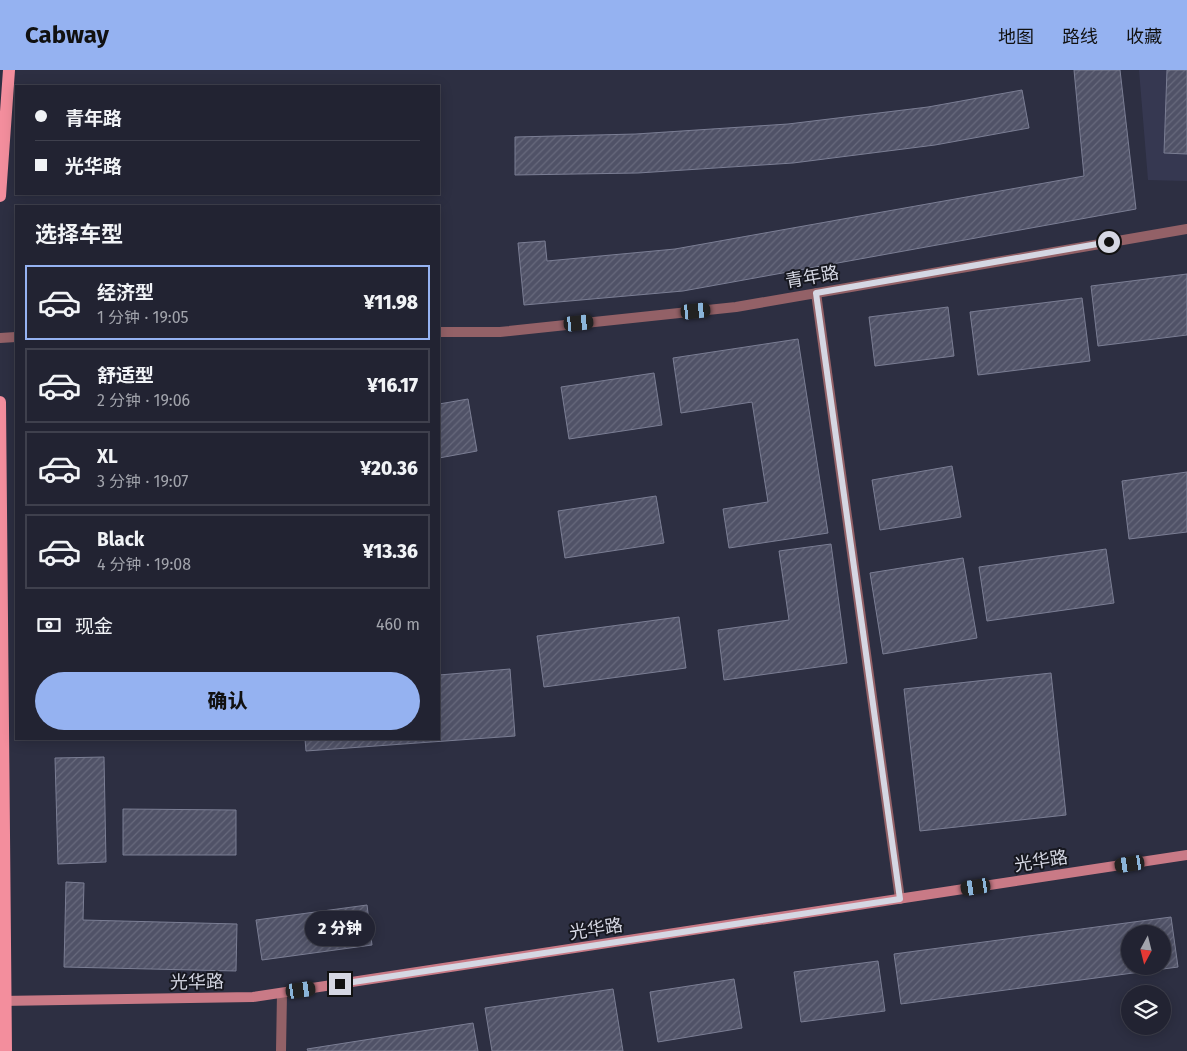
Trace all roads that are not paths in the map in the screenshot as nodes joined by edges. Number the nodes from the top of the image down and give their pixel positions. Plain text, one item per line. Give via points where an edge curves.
1 (10, 70) edge
2 (2, 152) edge
3 (0, 196) edge
4 (1187, 229) edge
5 (816, 293) junction
6 (440, 332) edge
7 (15, 337) edge
8 (0, 338) edge
9 (0, 402) edge
10 (1187, 855) edge
11 (900, 899) junction
12 (282, 993) junction
13 (3, 1001) edge
14 (6, 1051) edge
15 (281, 1051) edge

1 - 2 main road
2 - 3 main road
4 - 5 street, 青年路
5 - 6 street, 青年路 via 736,307 500,332
5 - 11 street
7 - 8 street
9 - 13 main road
10 - 11 main road, 光华路
11 - 12 main road, 光华路
12 - 13 main road, 光华路 via 253,998
12 - 15 street
13 - 14 main road

